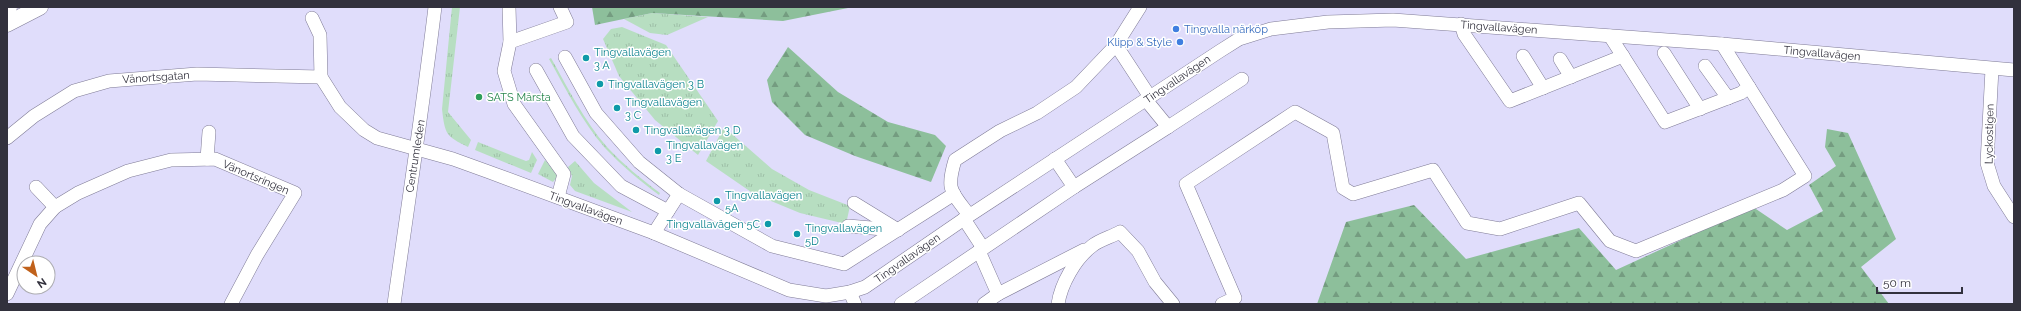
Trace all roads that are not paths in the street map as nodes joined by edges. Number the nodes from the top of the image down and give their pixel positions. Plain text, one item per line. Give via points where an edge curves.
1 (9, 7) edge
2 (40, 7) edge
3 (435, 7) edge
4 (509, 7) edge
5 (560, 7) edge
6 (1140, 7) edge
7 (7, 12) edge
8 (312, 18) dead end
9 (7, 24) edge
10 (1461, 24) junction
11 (1610, 36) junction
12 (510, 42) junction
13 (1722, 44) junction
14 (1116, 45) junction
15 (1664, 53) dead end
16 (1523, 56) dead end
17 (1623, 56) junction
18 (564, 57) dead end
19 (1560, 59) dead end
20 (1705, 66) dead end
21 (1992, 69) junction
22 (536, 70) dead end
23 (2014, 70) edge
24 (321, 77) junction
25 (1571, 77) junction
26 (1242, 80) dead end
27 (1749, 87) junction
28 (1543, 88) junction
29 (1148, 98) junction
30 (1728, 98) junction
31 (1700, 108) junction
32 (1168, 127) junction
33 (209, 132) dead end
34 (7, 138) edge
35 (415, 149) junction
36 (207, 159) junction
37 (1055, 159) junction
38 (36, 187) dead end
39 (1074, 187) junction
40 (679, 194) junction
41 (954, 194) junction
42 (558, 197) junction
43 (854, 203) dead end
44 (55, 207) junction
45 (668, 211) junction
46 (2013, 212) edge
47 (966, 217) junction
48 (848, 226) dead end
49 (898, 230) junction
50 (654, 233) junction
51 (1092, 246) junction
52 (981, 250) junction
53 (7, 294) edge
54 (998, 294) junction
55 (853, 298) edge
56 (231, 304) edge
57 (394, 304) edge
58 (901, 304) edge
59 (984, 304) edge
60 (1058, 304) edge
61 (1173, 304) edge
62 (1222, 304) edge

1 - 7 main road
2 - 9 main road
3 - 35 street, Centrumleden via 422,120
4 - 12 street
5 - 12 street via 567,22
6 - 14 street
8 - 24 street via 320,35
10 - 11 street, Tingvallavägen
10 - 28 street via 1464,34 1510,101
10 - 29 street, Tingvallavägen via 1359,20 1271,29 1239,39
11 - 13 street, Tingvallavägen
11 - 17 street
12 - 42 street via 504,71 514,104 564,174
13 - 21 street, Tingvallavägen
13 - 27 street
14 - 29 street
14 - 41 street via 1076,87 1037,113 1000,131 955,160 949,180
15 - 31 street
16 - 28 street
17 - 25 street
17 - 31 street via 1665,122
18 - 40 street via 596,113 639,162
19 - 25 street
20 - 30 street
21 - 23 street, Tingvallavägen
21 - 46 street, Lyckostigen via 1987,163 1994,186
22 - 45 street via 573,136 621,186
24 - 34 street, Vänortsgatan via 197,74 109,81 74,91 34,116
24 - 35 street, Tingvallavägen via 340,107 364,130 377,138
25 - 28 street
26 - 32 street
27 - 30 street
27 - 62 street via 1805,176 1783,190 1636,251 1610,241 1579,203 1500,229 1467,223 1433,170 1353,194 1343,188 1333,133 1295,112 1186,184 1235,298
29 - 32 street
29 - 37 street, Tingvallavägen
30 - 31 street
32 - 39 street
33 - 36 street
35 - 42 street, Tingvallavägen via 475,167
35 - 57 street, Centrumleden
36 - 44 street, Vänortsringen via 171,160 128,170 78,193
36 - 56 street, Vänortsringen via 215,159 295,194
37 - 39 street
37 - 47 street, Tingvallavägen
38 - 44 street
39 - 52 street
40 - 45 street
40 - 49 street via 772,246 844,264
41 - 47 street
41 - 49 street
42 - 50 street, Tingvallavägen
43 - 49 street
44 - 53 street, Vänortsringen via 40,224
45 - 50 street
47 - 52 street
47 - 55 street, Tingvallavägen
48 - 49 street
50 - 55 street, Tingvallavägen via 789,290 811,295
51 - 54 street
51 - 60 street via 1073,266 1059,296
51 - 61 street via 1120,232 1138,251 1155,282
52 - 54 street
52 - 58 street
54 - 59 street

